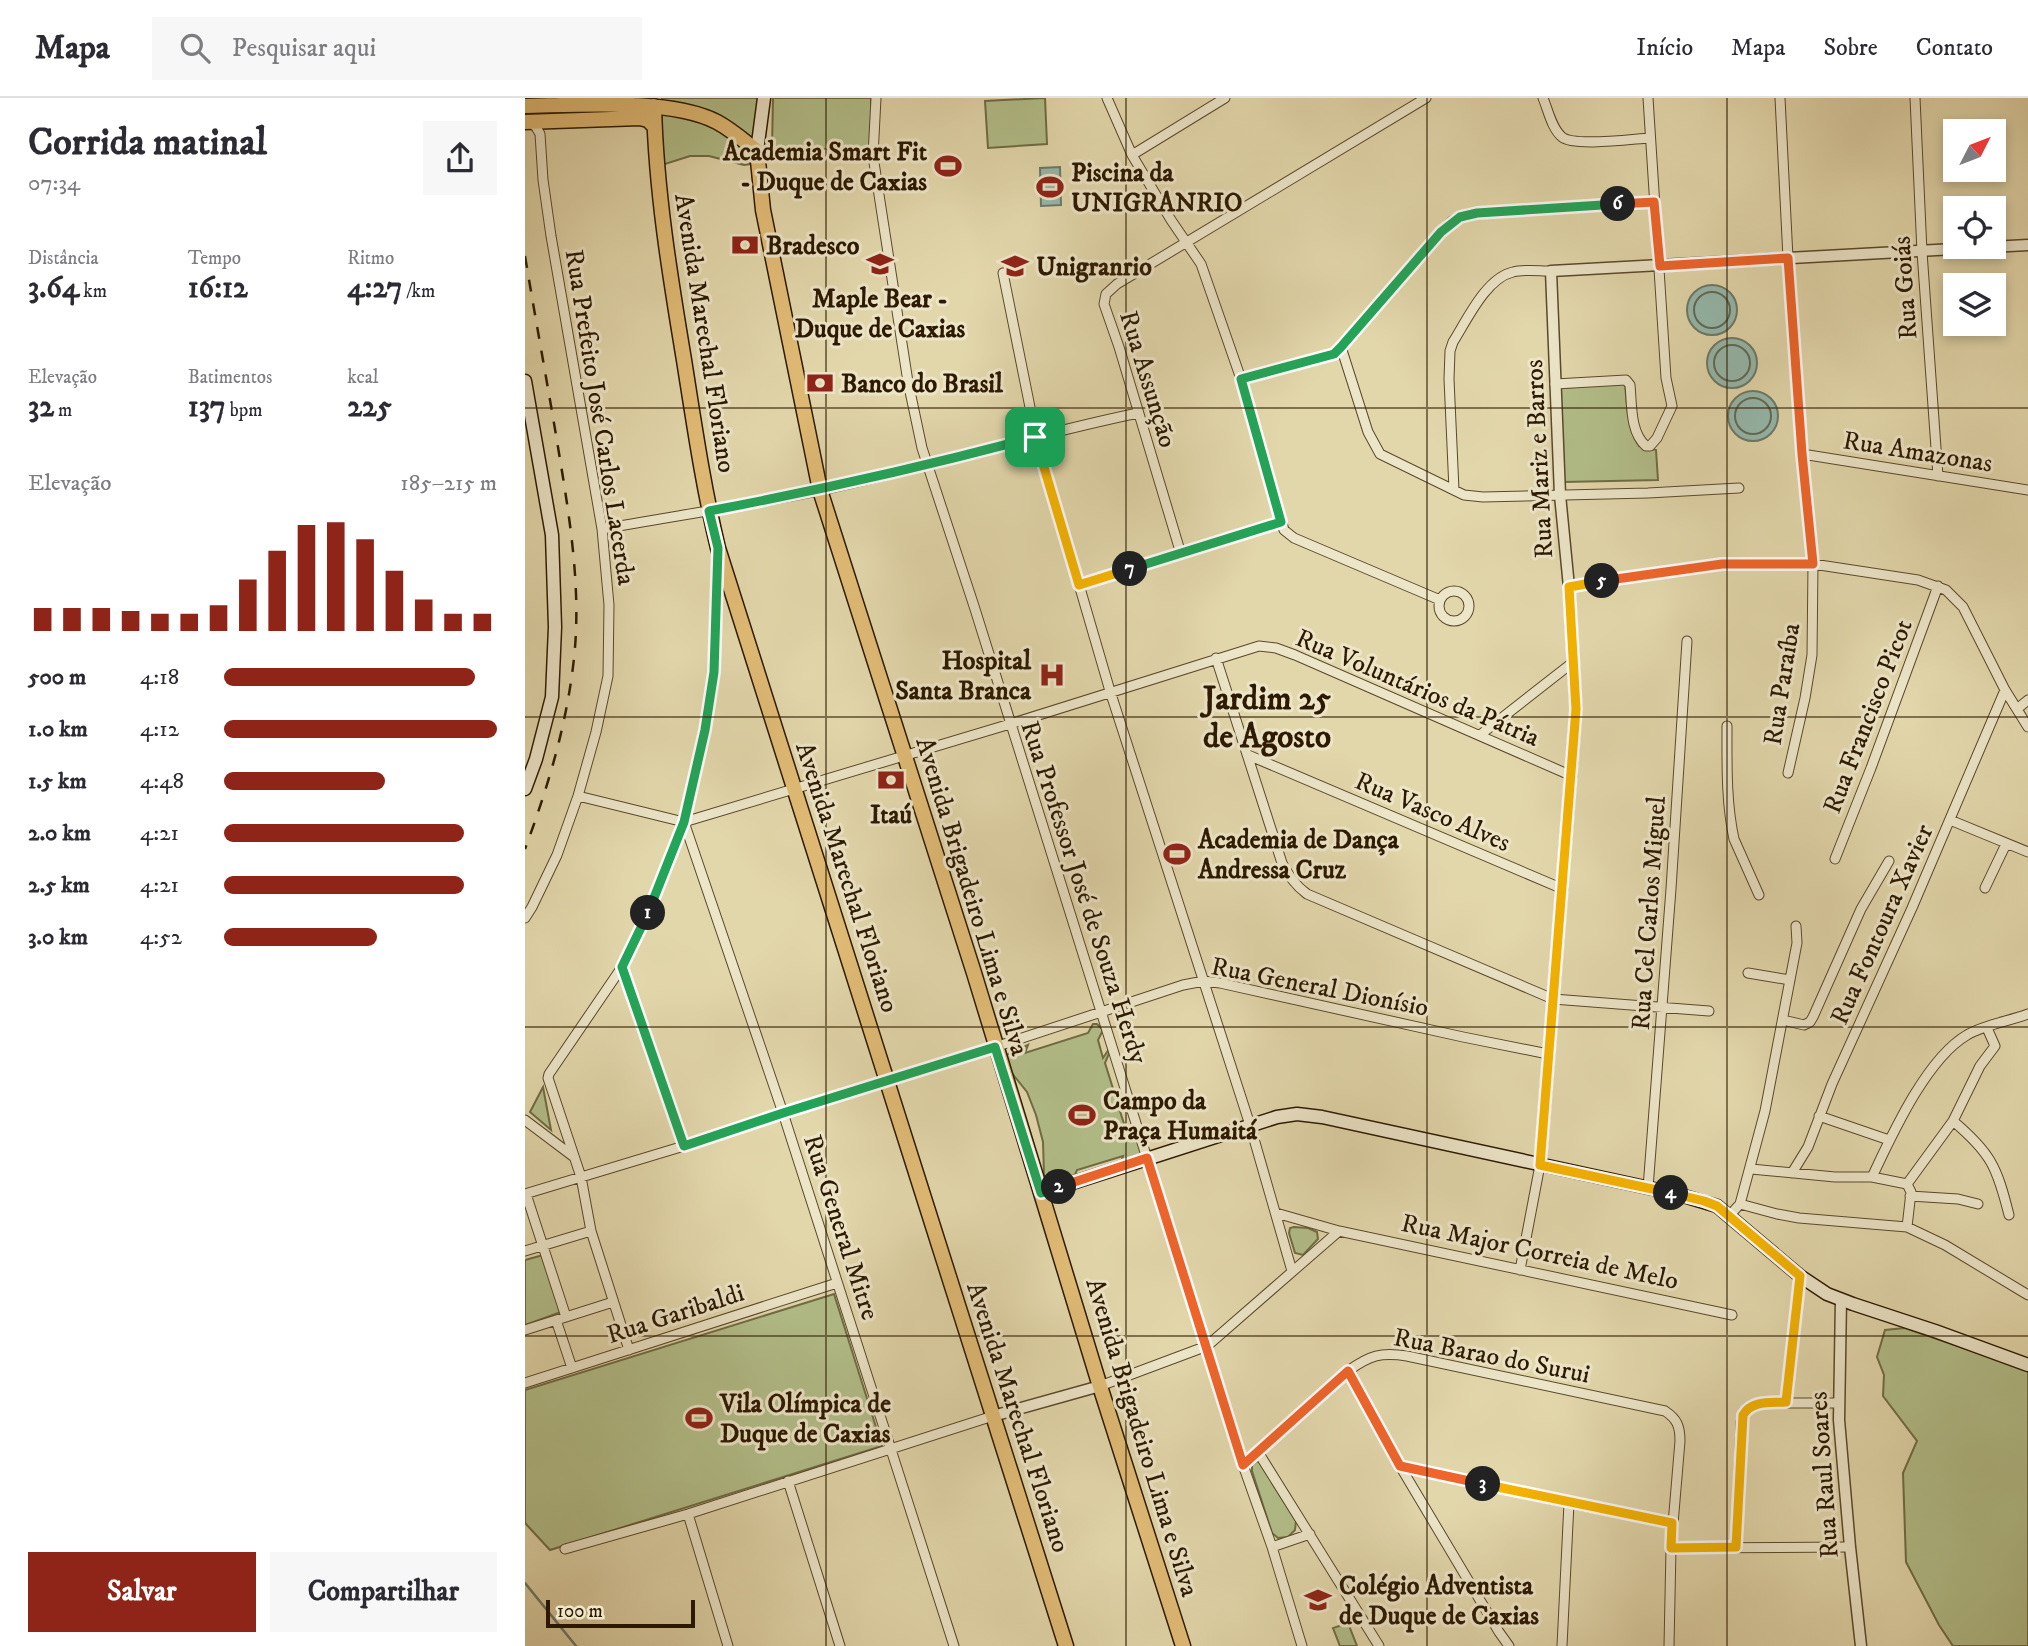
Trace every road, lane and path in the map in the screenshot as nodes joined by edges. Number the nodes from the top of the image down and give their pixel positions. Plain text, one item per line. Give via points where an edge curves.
1 (764, 98) edge
2 (876, 98) edge
3 (1107, 98) edge
4 (1225, 98) edge
5 (1406, 98) edge
6 (1426, 98) edge
7 (1543, 98) edge
8 (1647, 98) edge
9 (1780, 98) edge
10 (1915, 98) edge
11 (654, 102) edge
12 (535, 103) edge
13 (1411, 108) junction
14 (527, 122) edge
15 (654, 125) junction
16 (1649, 138) junction
17 (757, 151) junction
18 (1132, 155) junction
19 (873, 156) junction
20 (1654, 202) junction
21 (1187, 243) junction
22 (2028, 245) edge
23 (1922, 252) junction
24 (1788, 258) junction
25 (1660, 266) junction
26 (1551, 271) junction
27 (1003, 273) dead end
28 (1341, 347) junction
29 (1241, 379) junction
30 (525, 381) edge
31 (1555, 384) junction
32 (1138, 413) junction
33 (1035, 437) junction
34 (1802, 454) junction
35 (927, 466) junction
36 (1938, 476) junction
37 (1739, 488) dead end
38 (820, 490) junction
39 (1454, 490) junction
40 (2028, 490) edge
41 (1560, 495) junction
42 (709, 511) junction
43 (1281, 522) junction
44 (602, 529) junction
45 (718, 548) junction
46 (1181, 554) junction
47 (1813, 564) junction
48 (1079, 585) junction
49 (1938, 586) junction
50 (1569, 587) junction
51 (1440, 600) dead end
52 (1687, 641) dead end
53 (1216, 658) junction
54 (1572, 663) junction
55 (2005, 690) junction
56 (1111, 691) junction
57 (2028, 700) edge
58 (2017, 709) junction
59 (1010, 724) junction
60 (1727, 726) dead end
61 (2028, 727) edge
62 (1480, 735) junction
63 (1248, 755) junction
64 (904, 756) junction
65 (1788, 773) dead end
66 (1572, 776) junction
67 (525, 789) edge
68 (795, 790) junction
69 (578, 796) junction
70 (1950, 820) junction
71 (684, 822) junction
72 (2006, 844) junction
73 (2028, 852) edge
74 (1835, 859) dead end
75 (1889, 861) dead end
76 (1985, 888) dead end
77 (1563, 889) junction
78 (1759, 895) dead end
79 (525, 918) edge
80 (1796, 926) dead end
81 (622, 967) junction
82 (1748, 973) dead end
83 (1790, 980) junction
84 (1204, 981) junction
85 (1553, 999) junction
86 (1662, 1007) junction
87 (1709, 1011) dead end
88 (1102, 1012) junction
89 (2028, 1014) edge
90 (1783, 1020) junction
91 (1987, 1028) junction
92 (995, 1047) junction
93 (1548, 1054) junction
94 (887, 1081) junction
95 (783, 1113) junction
96 (1819, 1116) junction
97 (525, 1120) edge
98 (1954, 1121) junction
99 (1249, 1125) junction
100 (1889, 1140) junction
101 (684, 1146) junction
102 (574, 1157) junction
103 (1147, 1158) junction
104 (1540, 1165) junction
105 (1751, 1169) junction
106 (1792, 1173) junction
107 (581, 1177) junction
108 (1872, 1177) junction
109 (1907, 1184) junction
110 (1648, 1188) junction
111 (1041, 1193) junction
112 (526, 1194) edge
113 (1910, 1196) junction
114 (1740, 1204) junction
115 (1978, 1204) dead end
116 (1276, 1213) junction
117 (2009, 1215) dead end
118 (1729, 1216) junction
119 (1907, 1227) junction
120 (591, 1231) junction
121 (1339, 1231) junction
122 (543, 1245) junction
123 (525, 1251) edge
124 (1520, 1270) junction
125 (1292, 1271) junction
126 (1800, 1276) junction
127 (837, 1283) junction
128 (2026, 1291) edge
129 (1841, 1299) junction
130 (613, 1302) junction
131 (1732, 1315) dead end
132 (561, 1319) junction
133 (525, 1330) edge
134 (1207, 1346) junction
135 (629, 1350) junction
136 (2028, 1366) edge
137 (572, 1368) junction
138 (1348, 1371) junction
139 (525, 1383) edge
140 (1100, 1386) junction
141 (1786, 1402) junction
142 (1839, 1404) junction
143 (993, 1416) junction
144 (890, 1448) junction
145 (1258, 1452) junction
146 (1243, 1465) junction
147 (1400, 1466) junction
148 (788, 1481) junction
149 (1569, 1503) junction
150 (688, 1514) junction
151 (1672, 1523) junction
152 (1310, 1534) junction
153 (1850, 1546) junction
154 (1272, 1547) junction
155 (1736, 1547) junction
156 (1671, 1548) junction
157 (565, 1549) dead end
158 (728, 1646) edge
159 (840, 1646) edge
160 (954, 1646) edge
161 (1066, 1646) edge
162 (1183, 1646) edge
163 (1302, 1646) edge
164 (1379, 1646) edge
165 (1509, 1646) edge
166 (1562, 1646) edge
167 (1669, 1646) edge
168 (1861, 1646) edge

1 - 17 main road
2 - 19 street, Rua Professor José de Souza Herdy
3 - 18 street
4 - 18 street
5 - 13 street
6 - 13 street, Rua Assunção
7 - 16 street via 1557,132 1567,140
8 - 16 street
9 - 24 street, Rua Paraíba
10 - 23 street, Rua Goiás
11 - 12 main road
11 - 15 main road, Avenida Marechal Floriano
11 - 17 main road via 716,121
13 - 21 street, Rua Assunção
14 - 15 main road via 640,118
14 - 44 street, Rua Prefeito José Carlos Lacerda via 540,134 551,236
15 - 42 main road, Avenida Marechal Floriano via 671,285
16 - 20 street
17 - 19 street
17 - 38 main road, Avenida Brigadeiro Lima e Silva via 764,210
18 - 21 street
19 - 35 street, Rua Professor José de Souza Herdy via 908,382
20 - 25 street
20 - 28 street via 1460,217 1441,232
21 - 29 street via 1205,274
21 - 32 street, Rua Assunção via 1117,284 1104,298
22 - 23 street
23 - 24 street
23 - 36 street, Rua Goiás
24 - 25 street
24 - 34 street, Rua Paraíba
25 - 26 street
25 - 31 street via 1666,378 1672,406 1654,443 1646,446 1637,435 1626,380
26 - 31 street, Rua Mariz e Barros
26 - 39 street via 1514,271 1499,278 1453,342 1449,379
27 - 33 street
28 - 29 street via 1325,357
28 - 39 street via 1371,440 1380,454
29 - 43 street
30 - 67 main road via 552,535 555,627 552,697
31 - 41 street, Rua Mariz e Barros
32 - 33 street
32 - 46 street, Rua Assunção
33 - 35 street
33 - 48 street
34 - 36 street, Rua Amazonas
34 - 47 street, Rua Paraíba
35 - 38 street
35 - 59 street, Rua Professor José de Souza Herdy
36 - 40 street, Rua Amazonas
37 - 41 street
38 - 42 street
38 - 64 main road, Avenida Brigadeiro Lima e Silva
39 - 41 street via 1472,497
41 - 50 street, Rua Mariz e Barros
42 - 44 street
42 - 45 main road, Avenida Marechal Floriano
43 - 46 street
43 - 51 street via 1294,538
44 - 69 street, Rua Prefeito José Carlos Lacerda via 609,605 608,676
45 - 68 main road, Avenida Marechal Floriano
45 - 71 street via 714,672
46 - 48 street
47 - 49 street
47 - 50 street via 1722,564
47 - 65 street, Rua Paraíba via 1812,654
48 - 56 street
49 - 55 street via 1963,607
49 - 74 street, Rua Francisco Picot
50 - 54 street, Rua Mariz e Barros
52 - 86 street, Rua Cel Carlos Miguel
53 - 56 street, Rua Voluntários da Pátria
53 - 62 street, Rua Voluntários da Pátria via 1259,646 1276,648
53 - 63 street
54 - 62 street
54 - 66 street, Rua Mariz e Barros via 1576,709
55 - 58 street
55 - 70 street, Rua Fontoura Xavier
56 - 59 street, Rua Voluntários da Pátria
56 - 84 street
57 - 58 street
58 - 61 street
59 - 64 street, Rua Voluntários da Pátria
59 - 88 street, Rua Professor José de Souza Herdy
60 - 78 street via 1732,831
62 - 66 street, Rua Voluntários da Pátria
63 - 77 street, Rua Vasco Alves
63 - 85 street via 1282,863 1297,887
64 - 68 street, Rua Voluntários da Pátria
64 - 92 main road, Avenida Brigadeiro Lima e Silva
66 - 77 street, Rua Mariz e Barros
68 - 71 street, Rua Voluntários da Pátria
68 - 94 main road, Avenida Marechal Floriano
69 - 71 street
69 - 79 street, Rua Prefeito José Carlos Lacerda via 557,855
70 - 72 street
70 - 96 street, Rua Fontoura Xavier
71 - 81 street
71 - 95 street, Rua General Mitre
72 - 73 street
72 - 76 street
75 - 90 street via 1861,909 1813,1017 1804,1025
77 - 85 street, Rua Mariz e Barros
80 - 83 street
81 - 101 street
81 - 102 street via 549,1074
82 - 83 street
83 - 90 street
84 - 88 street, Rua General Dionísio
84 - 93 street, Rua General Dionísio
84 - 99 street
85 - 86 street
85 - 93 street, Rua Mariz e Barros
86 - 87 street
86 - 110 street, Rua Cel Carlos Miguel
88 - 92 street, Rua General Dionísio
88 - 103 street, Rua Professor José de Souza Herdy
89 - 91 street
90 - 105 street
91 - 98 street via 1995,1046 1980,1066
91 - 100 street via 1968,1034 1942,1056
92 - 94 street, Rua General Dionísio
92 - 111 main road, Avenida Brigadeiro Lima e Silva
93 - 104 street, Rua Mariz e Barros
94 - 95 street, Rua General Dionísio
94 - 143 main road, Avenida Marechal Floriano
95 - 101 street, Rua General Dionísio
95 - 127 street, Rua General Mitre
96 - 100 street
96 - 106 street, Rua Fontoura Xavier
97 - 102 street
98 - 109 street
98 - 117 street via 1989,1156
99 - 103 main road
99 - 104 main road via 1308,1114
99 - 116 street
100 - 108 street
101 - 107 street, Rua General Dionísio
102 - 107 street
103 - 111 main road
103 - 134 street, Rua Professor José de Souza Herdy
104 - 110 main road
104 - 124 street, Rua Mariz e Barros
105 - 106 street
105 - 114 street
106 - 108 street
107 - 112 street, Rua General Dionísio
107 - 120 street
108 - 109 street
109 - 113 street
110 - 118 main road via 1704,1201
111 - 140 main road, Avenida Brigadeiro Lima e Silva
112 - 122 street
113 - 115 street
113 - 119 street
114 - 118 street
114 - 119 street via 1799,1218
116 - 121 street, Rua Major Correia de Melo
116 - 125 street
118 - 126 main road
119 - 128 street
120 - 122 street
120 - 130 street
121 - 124 street, Rua Major Correia de Melo
121 - 125 street
122 - 123 street
122 - 132 street
124 - 131 street, Rua Major Correia de Melo
125 - 134 street
126 - 129 main road
126 - 141 street
127 - 135 street, Rua Garibaldi
127 - 144 street, Rua General Mitre
129 - 136 main road
129 - 142 street, Rua Raul Soares
130 - 132 street
130 - 135 street
132 - 133 street
132 - 137 street
134 - 140 street
134 - 146 street, Rua Professor José de Souza Herdy
135 - 137 street, Rua Garibaldi
137 - 139 street, Rua Garibaldi
138 - 145 street, Rua Barao do Surui
138 - 147 street
138 - 151 street, Rua Barao do Surui via 1363,1360 1391,1353 1665,1411 1675,1419 1680,1441
140 - 143 street
140 - 162 main road, Avenida Brigadeiro Lima e Silva
141 - 142 street
141 - 155 street via 1756,1404 1743,1415
142 - 153 street, Rua Raul Soares
143 - 144 street
143 - 161 main road, Avenida Marechal Floriano
144 - 148 street
144 - 160 street, Rua General Mitre
145 - 146 street, Rua Barao do Surui
145 - 152 street
146 - 154 street, Rua Professor José de Souza Herdy
147 - 149 street
147 - 165 street
148 - 150 street
148 - 159 street
149 - 151 street
149 - 166 street
150 - 157 street
150 - 158 street
151 - 156 street
152 - 154 street
152 - 164 street
153 - 155 street
153 - 168 street, Rua Raul Soares
154 - 163 street, Rua Professor José de Souza Herdy
155 - 156 street
156 - 167 street

